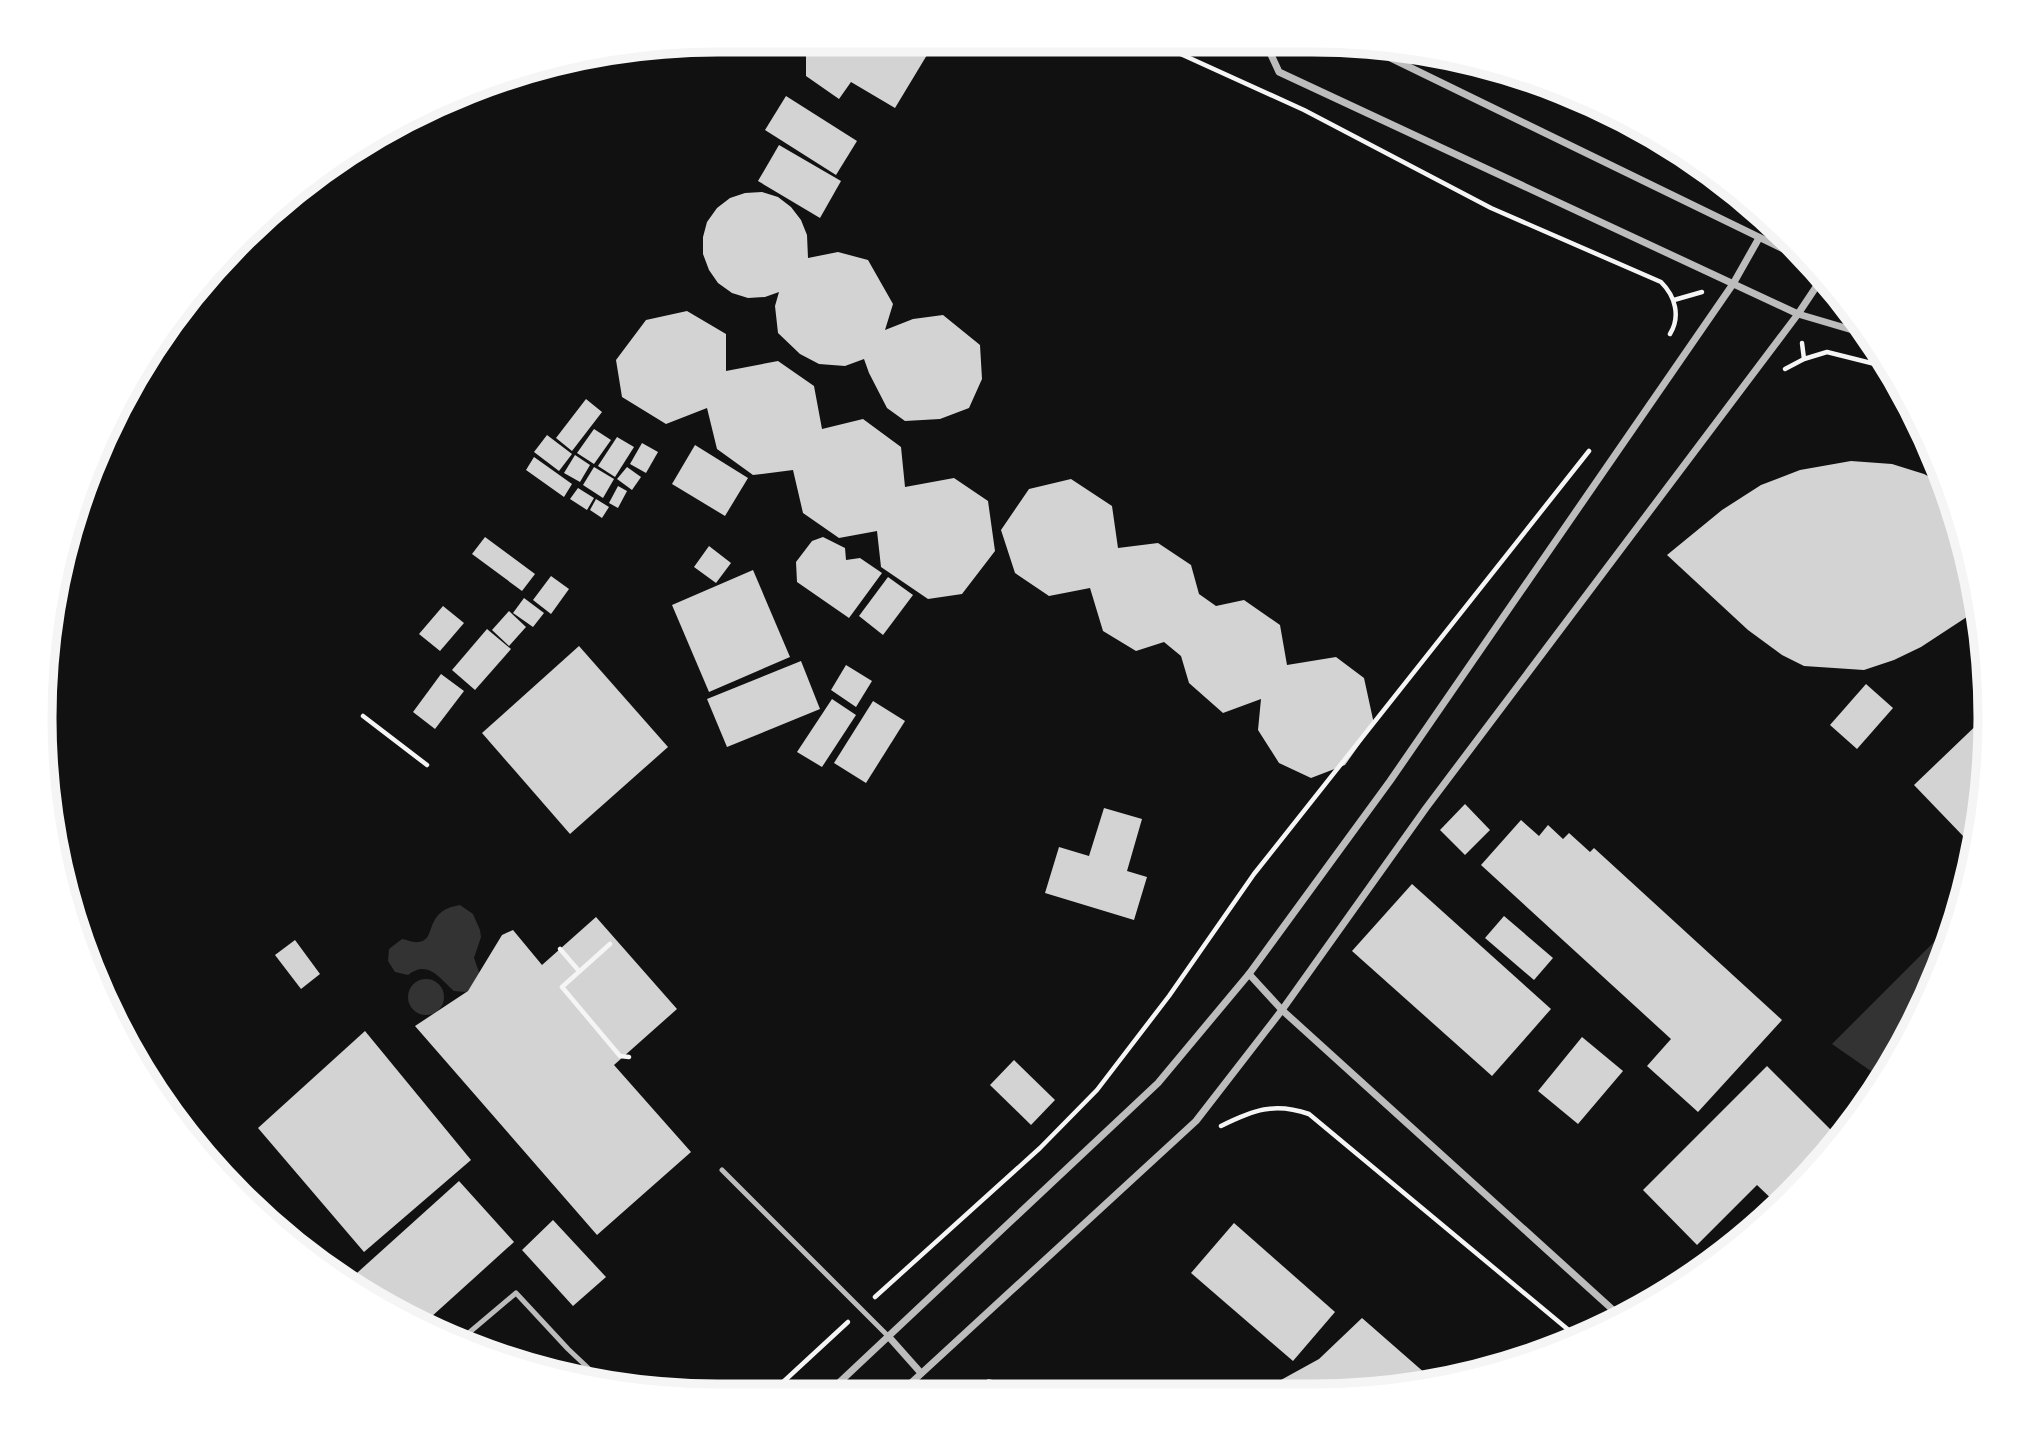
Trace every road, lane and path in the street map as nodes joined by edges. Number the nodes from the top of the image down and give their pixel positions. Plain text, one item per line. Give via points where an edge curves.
1 (1176, 52) edge
2 (1270, 52) edge
3 (1389, 57) edge
4 (1759, 238) junction
5 (1783, 250) edge
6 (1733, 284) junction
7 (1817, 285) edge
8 (1798, 314) junction
9 (1852, 330) edge
10 (1667, 339) dead end
11 (1875, 364) edge
12 (1778, 372) dead end
13 (1597, 441) dead end
14 (363, 716) dead end
15 (427, 765) dead end
16 (610, 944) dead end
17 (560, 949) dead end
18 (579, 971) junction
19 (1248, 974) junction
20 (562, 987) junction
21 (571, 988) dead end
22 (1282, 1010) junction
23 (629, 1057) dead end
24 (1217, 1127) dead end
25 (722, 1170) dead end
26 (862, 1310) junction
27 (1615, 1311) edge
28 (1571, 1332) edge
29 (466, 1335) edge
30 (889, 1337) junction
31 (593, 1373) edge
32 (921, 1373) junction
33 (781, 1384) edge
34 (838, 1384) edge
35 (909, 1384) edge

1 - 10 path via 1304,110 1491,208 1661,282 1670,292 1675,310 1674,327
2 - 6 street via 1279,72
3 - 4 street
4 - 5 street
4 - 6 street
6 - 8 street
6 - 19 street via 1398,769
7 - 8 street
8 - 9 street
8 - 22 street via 1426,808
11 - 12 path via 1826,352
13 - 26 path via 1254,874 1097,1090
14 - 15 path
16 - 18 path
17 - 18 path
18 - 20 path
19 - 22 street
19 - 30 street via 1158,1083
20 - 21 path
20 - 23 path via 620,1056
22 - 27 street
22 - 32 street via 1196,1121
24 - 28 path via 1269,1107 1309,1114
25 - 26 lane
26 - 30 lane
26 - 33 path
29 - 31 lane via 516,1293
30 - 32 street
30 - 34 street
32 - 35 street

